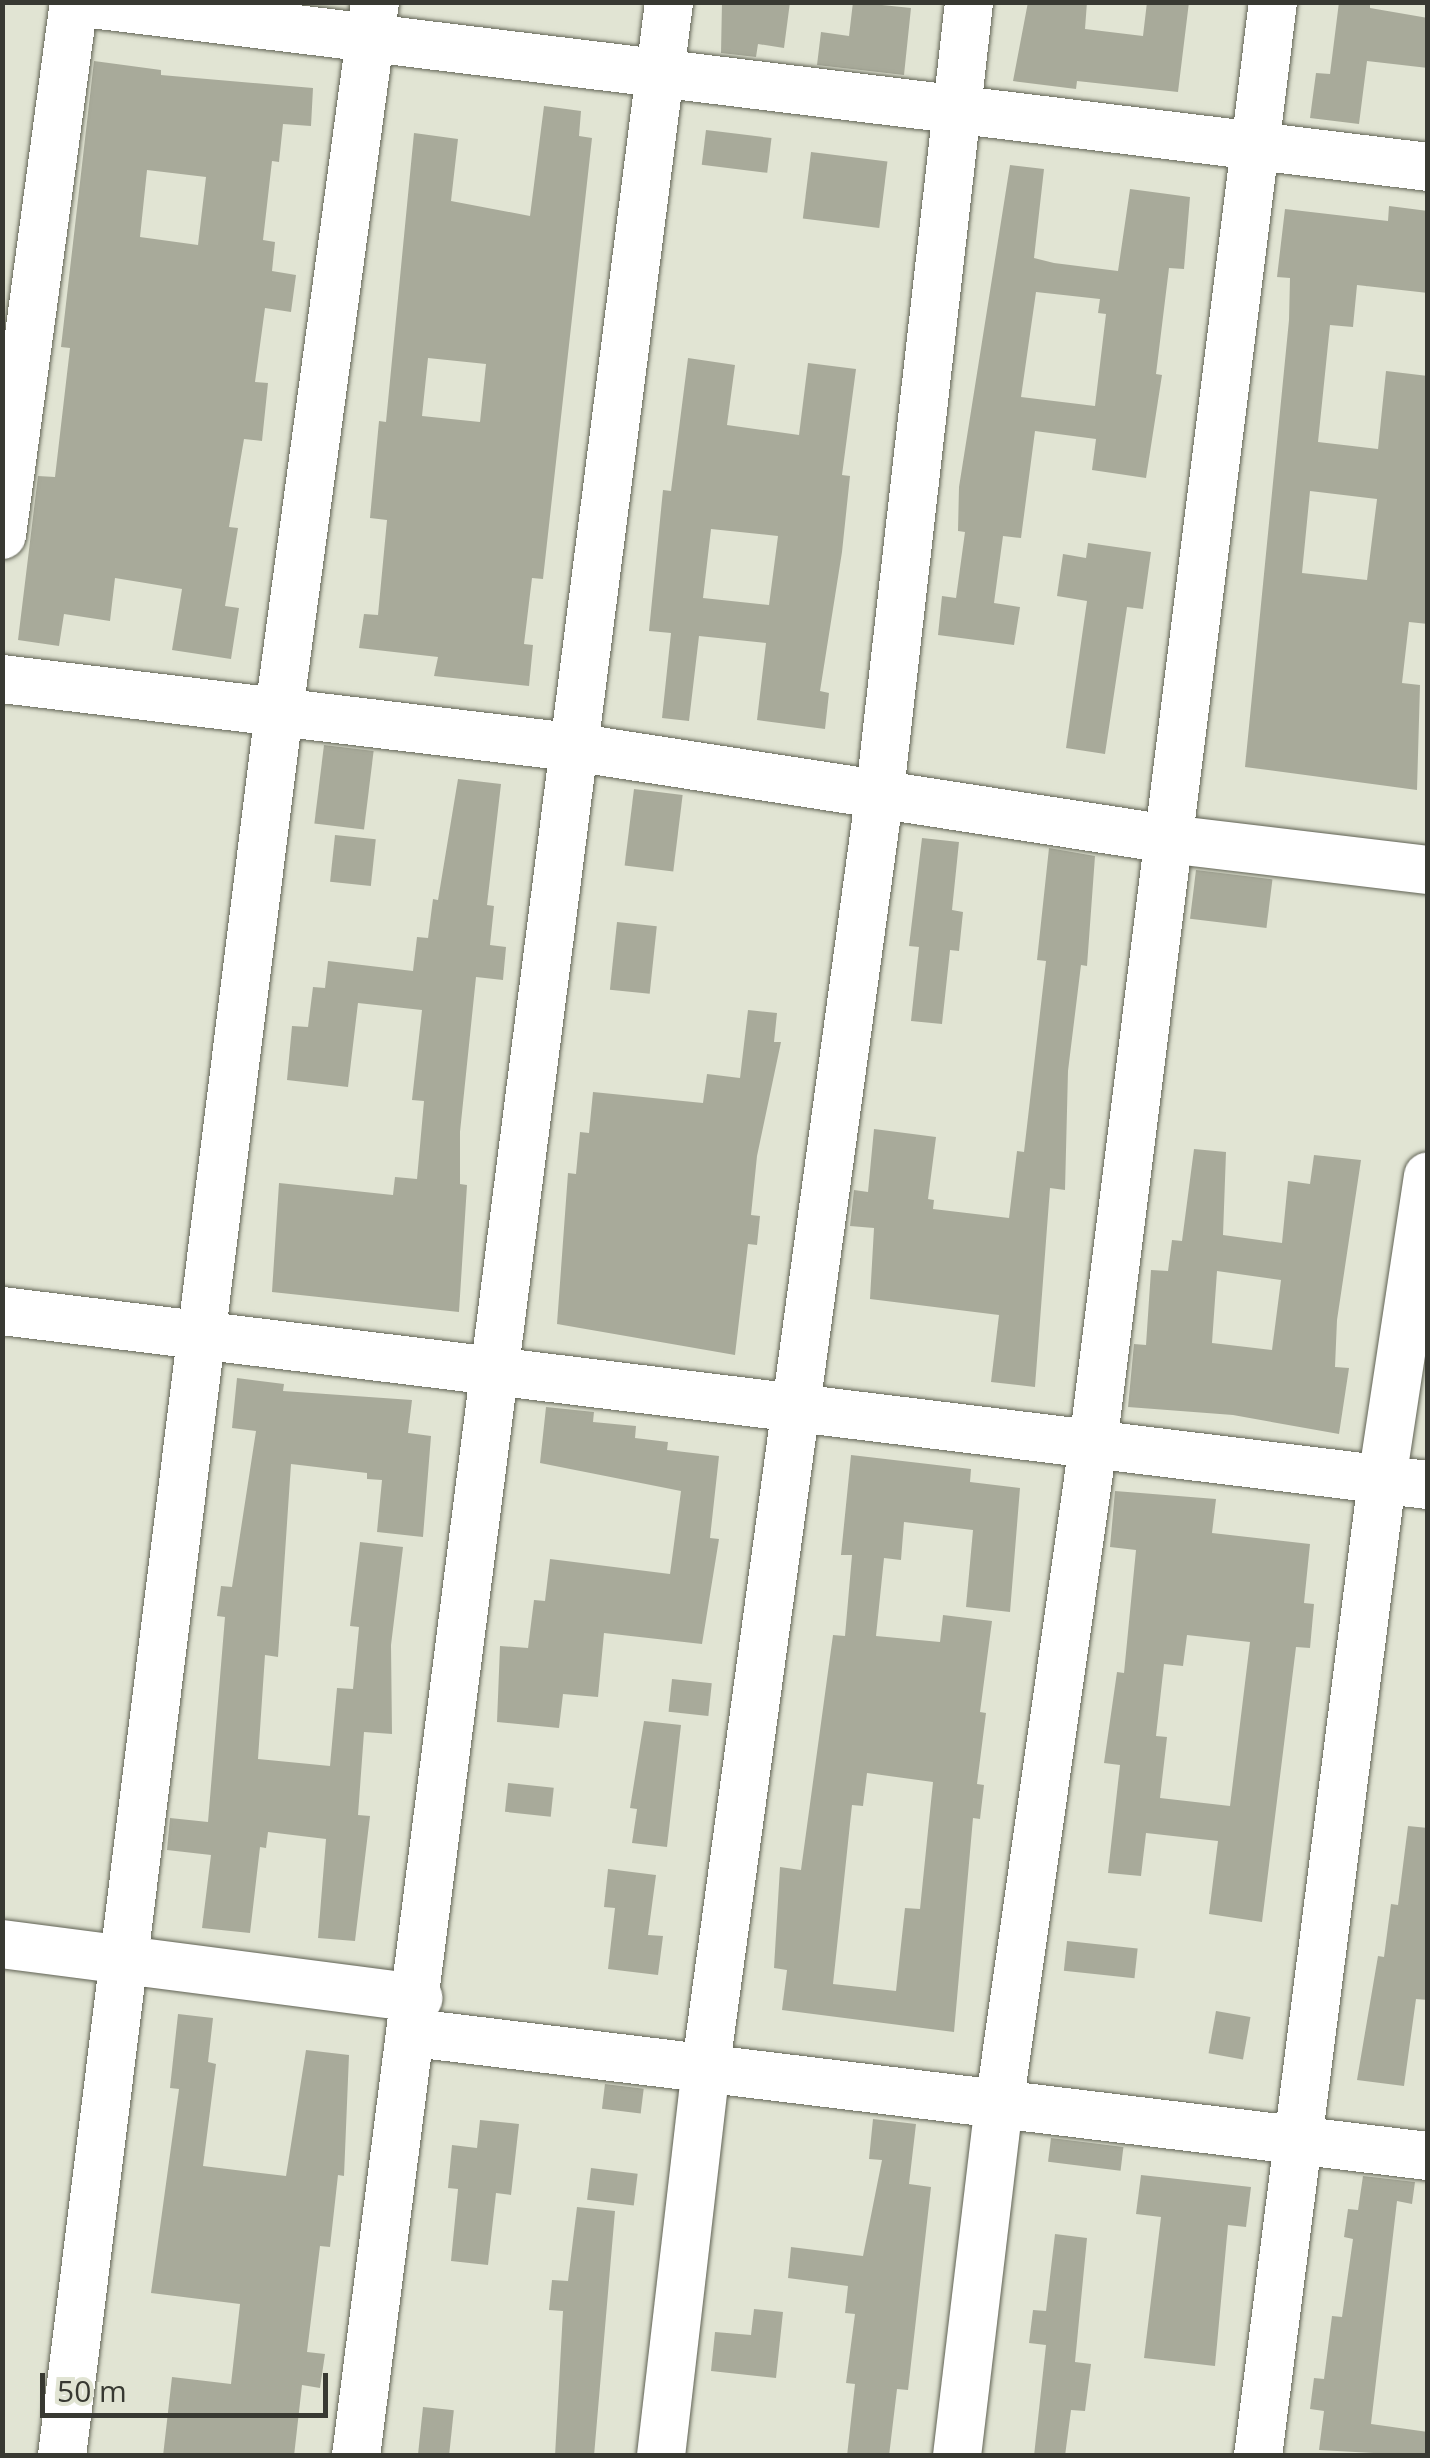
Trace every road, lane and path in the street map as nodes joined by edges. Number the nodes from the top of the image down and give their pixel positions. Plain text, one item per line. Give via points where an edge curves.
1 (74, 2) edge
2 (670, 2) edge
3 (969, 2) edge
4 (1273, 2) edge
5 (373, 22) edge
6 (659, 74) junction
7 (954, 114) junction
8 (1253, 148) junction
9 (1428, 167) edge
10 (2, 535) edge
11 (2, 679) edge
12 (279, 710) junction
13 (579, 748) junction
14 (880, 791) junction
15 (1168, 839) junction
16 (1428, 870) edge
17 (1428, 1176) edge
18 (2, 1311) edge
19 (205, 1332) junction
20 (496, 1376) junction
21 (797, 1410) junction
22 (1093, 1445) junction
23 (1405, 1482) edge
24 (2, 1944) edge
25 (124, 1957) junction
26 (416, 2015) junction
27 (706, 2064) junction
28 (999, 2106) junction
29 (1303, 2140) junction
30 (1428, 2156) edge
31 (62, 2456) edge
32 (356, 2456) edge
33 (661, 2456) edge
34 (957, 2456) edge
35 (1258, 2456) edge

1 - 5 street
1 - 10 street
2 - 6 street
3 - 7 street
4 - 8 street
5 - 6 street
5 - 12 street
6 - 7 street
6 - 13 street
7 - 8 street
7 - 14 street
8 - 9 street
8 - 15 street
11 - 12 street
12 - 13 street
12 - 19 street
13 - 14 street
13 - 20 street
14 - 15 street
14 - 21 street
15 - 16 street
15 - 22 street
17 - 23 street
18 - 19 street
19 - 20 street
19 - 25 street
20 - 21 street
20 - 26 street
21 - 22 street
21 - 27 street
22 - 23 street
22 - 28 street
23 - 29 street
24 - 25 street
25 - 26 street
25 - 31 street
26 - 27 street
26 - 32 street
27 - 28 street
27 - 33 street
28 - 29 street
28 - 34 street
29 - 30 street
29 - 35 street

